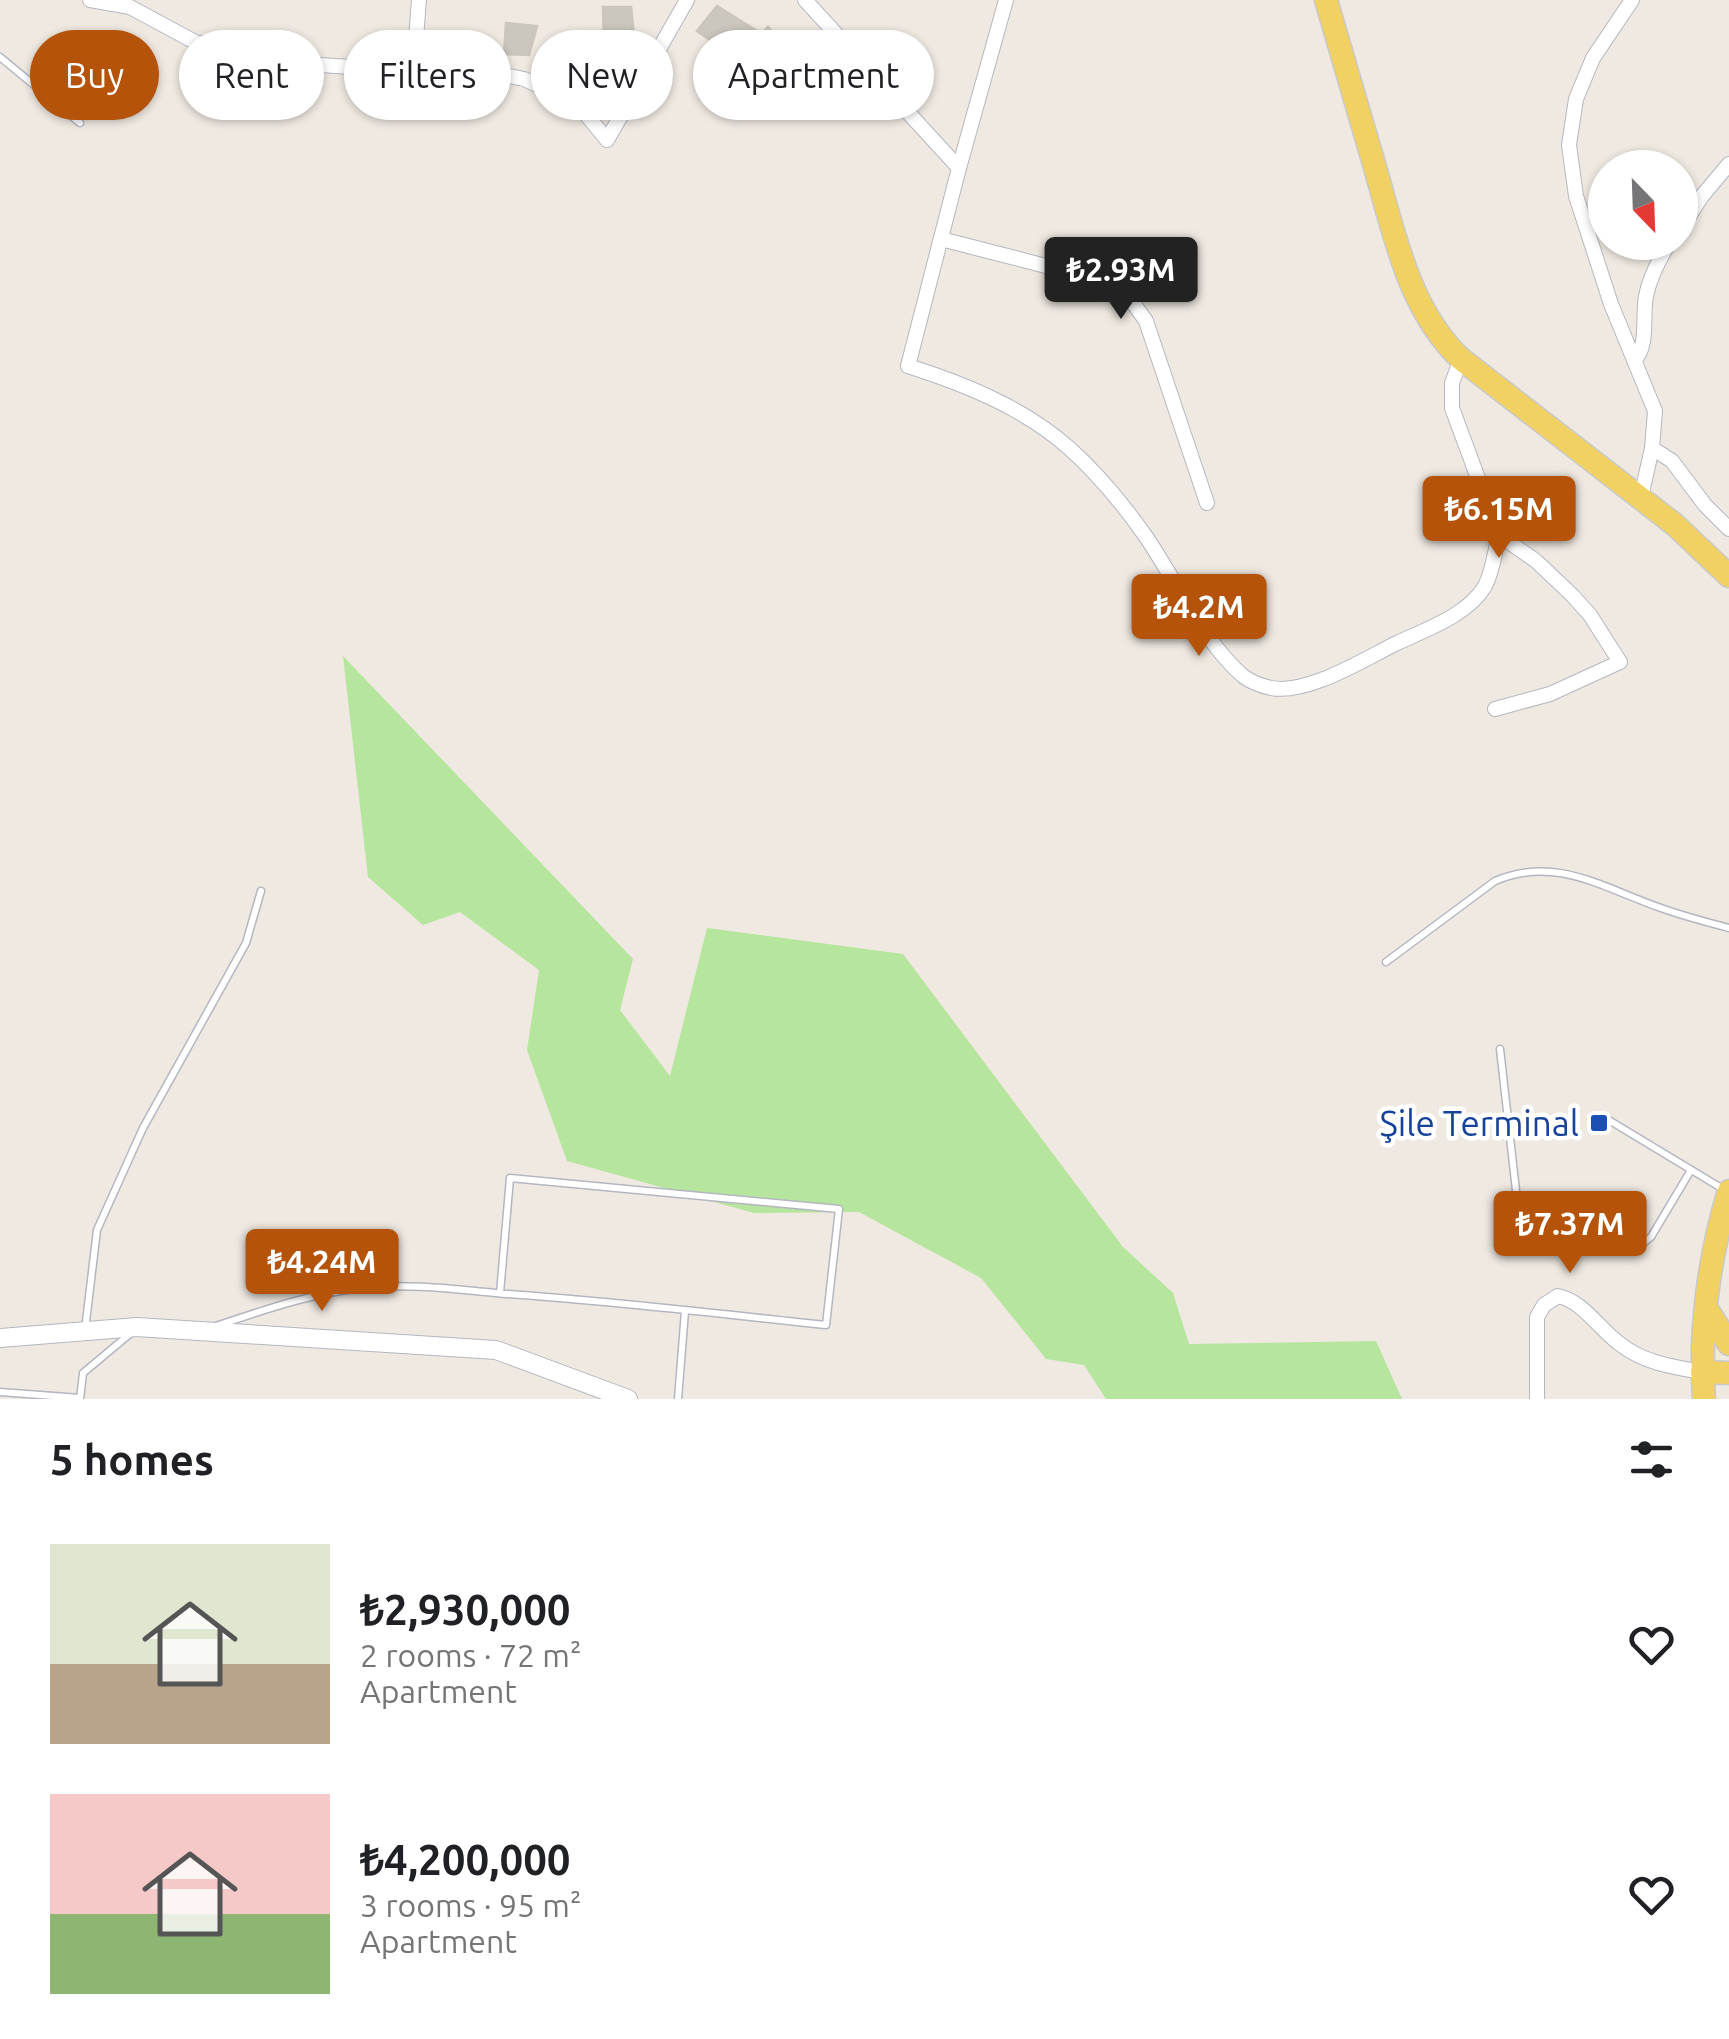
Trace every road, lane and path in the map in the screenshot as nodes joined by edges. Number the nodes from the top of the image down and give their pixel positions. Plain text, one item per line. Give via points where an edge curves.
1 (90, 0) edge
2 (419, 0) edge
3 (687, 0) edge
4 (805, 0) edge
5 (1006, 0) edge
6 (1326, 0) edge
7 (1632, 0) edge
8 (417, 30) edge
9 (0, 57) edge
10 (344, 67) edge
11 (511, 76) edge
12 (80, 123) dead end
13 (1729, 164) edge
14 (959, 168) junction
15 (1698, 202) edge
16 (941, 239) junction
17 (1659, 260) edge
18 (1461, 359) junction
19 (1634, 360) junction
20 (1652, 448) junction
21 (1640, 497) junction
22 (1207, 502) dead end
23 (1729, 529) edge
24 (1499, 535) junction
25 (1729, 576) edge
26 (1495, 709) dead end
27 (261, 891) dead end
28 (1729, 928) edge
29 (1386, 962) dead end
30 (1500, 1049) dead end
31 (1607, 1119) dead end
32 (1691, 1170) junction
33 (1729, 1190) edge
34 (500, 1293) junction
35 (1706, 1309) junction
36 (685, 1310) junction
37 (138, 1327) junction
38 (200, 1330) junction
39 (85, 1331) junction
40 (0, 1338) edge
41 (1729, 1344) edge
42 (1702, 1372) junction
43 (1729, 1373) edge
44 (0, 1392) edge
45 (80, 1399) edge
46 (628, 1399) edge
47 (678, 1399) edge
48 (1538, 1399) edge
49 (1704, 1399) edge

1 - 10 street via 130,7 195,42 234,54
2 - 8 street
3 - 11 street via 607,140 576,102
4 - 14 street
5 - 14 street
6 - 18 main road via 1412,287 1426,318
7 - 19 street via 1593,58 1576,99 1569,145 1576,196
9 - 12 lane
13 - 15 street
14 - 16 street
16 - 22 street via 1104,281 1132,300 1150,332
16 - 24 street via 908,366 1000,403 1067,446 1124,507 1211,640 1252,682 1286,690 1312,684 1448,617 1484,586
17 - 19 street via 1645,300 1642,352
18 - 21 main road
18 - 24 street via 1452,408
19 - 20 street via 1654,411
20 - 21 street
20 - 23 street via 1672,461
21 - 25 main road
24 - 26 street via 1572,595 1620,662 1550,694
27 - 39 lane via 246,943 144,1128 97,1230
28 - 29 lane via 1540,870 1482,889
30 - 32 lane via 1520,1226 1617,1252 1637,1248 1651,1237
31 - 32 lane
32 - 33 lane
33 - 35 main road
34 - 36 lane
34 - 36 lane via 510,1178 839,1208 826,1325
34 - 38 lane via 364,1288 293,1300
35 - 41 main road
35 - 42 main road
36 - 47 lane
37 - 38 street
37 - 39 street
37 - 45 lane via 82,1373
38 - 46 street via 496,1350
39 - 40 street
42 - 43 main road
42 - 48 street via 1652,1362 1621,1346 1569,1298 1558,1296 1537,1317
42 - 49 main road
44 - 45 lane

